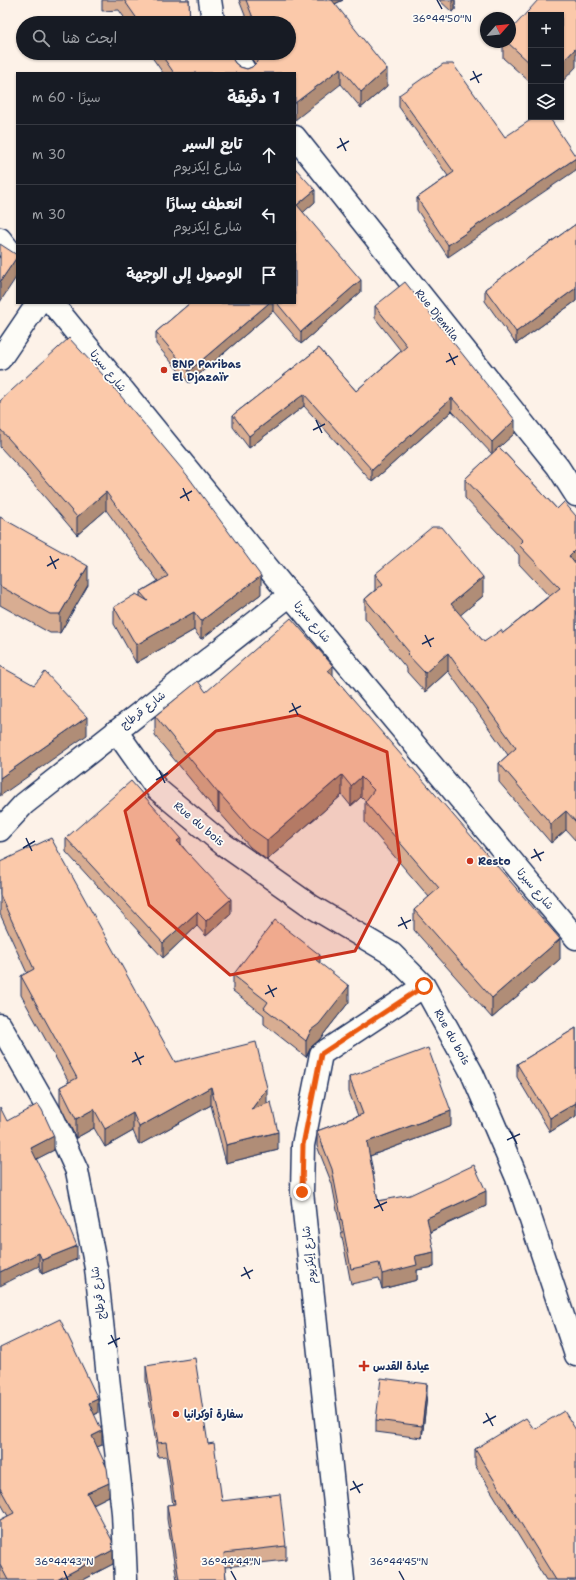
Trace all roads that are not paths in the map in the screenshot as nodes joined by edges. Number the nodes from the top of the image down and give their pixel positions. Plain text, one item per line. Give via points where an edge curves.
1 (210, 0) edge
2 (212, 16) edge
3 (238, 60) edge
4 (245, 72) edge
5 (296, 137) edge
6 (0, 239) edge
7 (16, 259) edge
8 (37, 304) edge
9 (53, 304) edge
10 (0, 359) edge
11 (576, 495) edge
12 (290, 595) junction
13 (116, 731) junction
14 (0, 830) edge
15 (576, 938) edge
16 (424, 986) junction
17 (0, 1025) edge
18 (576, 1355) edge
19 (126, 1580) edge
20 (343, 1580) edge

1 - 2 street
3 - 4 street
5 - 11 street, Rue Djemila via 558,467
6 - 7 street
8 - 10 street
9 - 12 street, شارع سيرتا
12 - 13 street, شارع قرطاج
12 - 15 street, شارع سيرتا
13 - 14 street, شارع قرطاج via 24,804
13 - 16 street, Rue du bois via 157,789 223,844 311,906 392,954
16 - 18 street, Rue du bois via 472,1073 518,1178
16 - 20 street, شارع إيكزيوم via 321,1054 303,1145 302,1192
17 - 19 street, شارع قرطاج via 53,1118 77,1171 96,1268 123,1514

